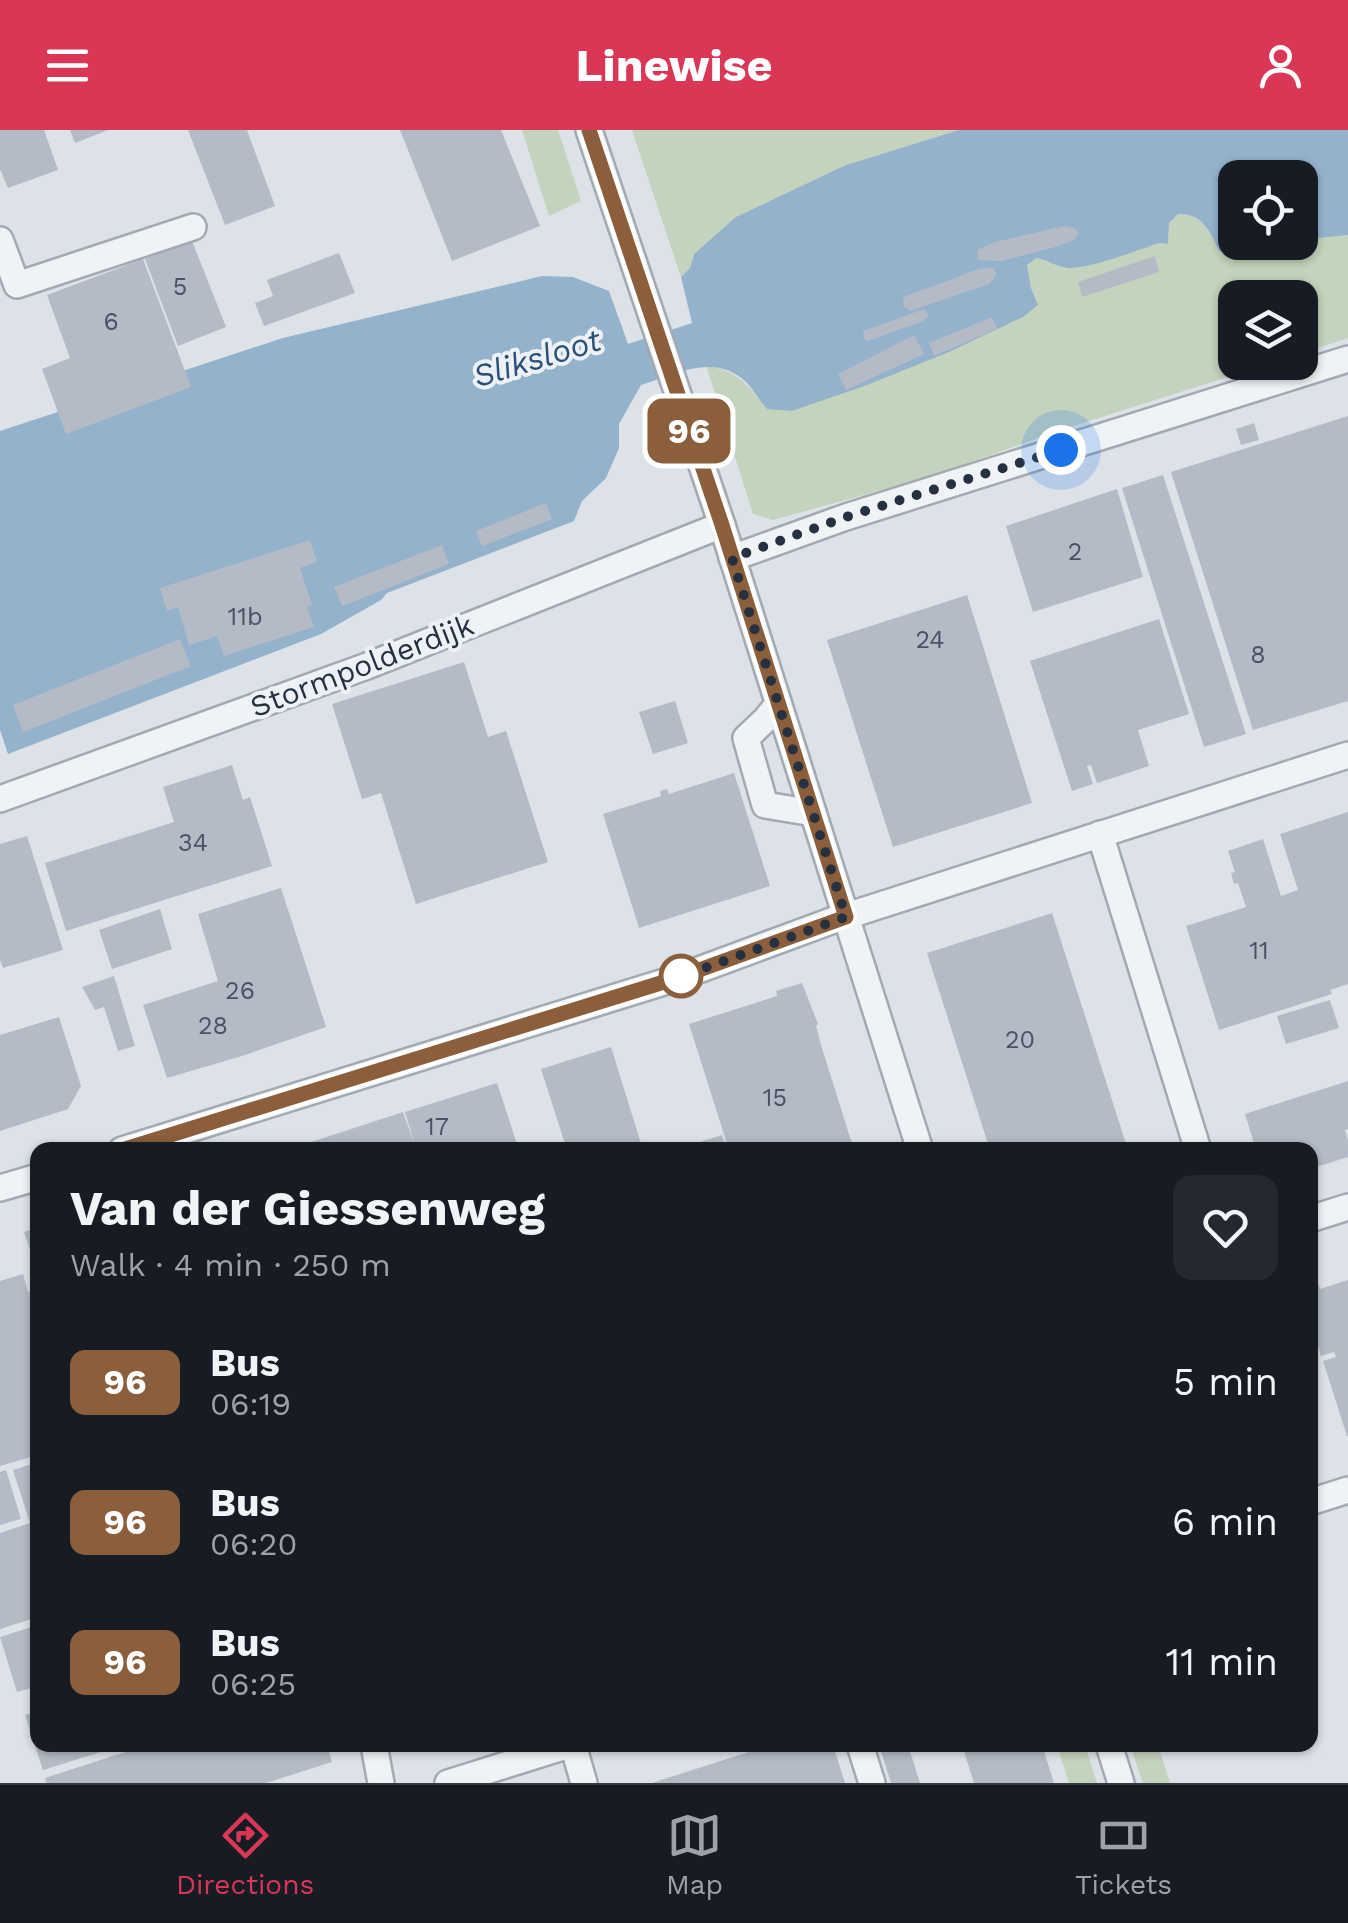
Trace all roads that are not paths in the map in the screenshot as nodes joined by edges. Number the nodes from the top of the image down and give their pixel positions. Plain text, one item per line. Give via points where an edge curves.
1 (589, 130) edge
2 (193, 226) dead end
3 (0, 240) edge
4 (1348, 360) edge
5 (722, 525) junction
6 (732, 558) junction
7 (778, 704) junction
8 (1348, 755) edge
9 (0, 799) edge
10 (813, 812) junction
11 (1100, 834) junction
12 (846, 917) junction
13 (182, 1141) edge
14 (917, 1142) edge
15 (1196, 1142) edge
16 (30, 1179) edge
17 (0, 1188) edge
18 (1348, 1207) edge
19 (1318, 1216) edge
20 (1348, 1490) edge
21 (1318, 1498) edge
22 (375, 1752) edge
23 (548, 1752) edge
24 (573, 1752) edge
25 (862, 1752) edge
26 (1112, 1752) edge
27 (381, 1783) edge
28 (448, 1783) edge
29 (584, 1783) edge
30 (872, 1783) edge
31 (1122, 1783) edge

1 - 5 street
2 - 3 street via 17,285
4 - 6 street
5 - 6 street
5 - 9 street, Stormpolderdijk via 367,666
6 - 7 street
7 - 10 street
7 - 10 street via 746,738 765,805
8 - 11 street
10 - 12 street
11 - 12 street
11 - 15 street
12 - 13 street
12 - 14 street
16 - 17 street
18 - 19 street
20 - 21 street
22 - 27 street
23 - 28 street
24 - 29 street
25 - 30 street
26 - 31 street

